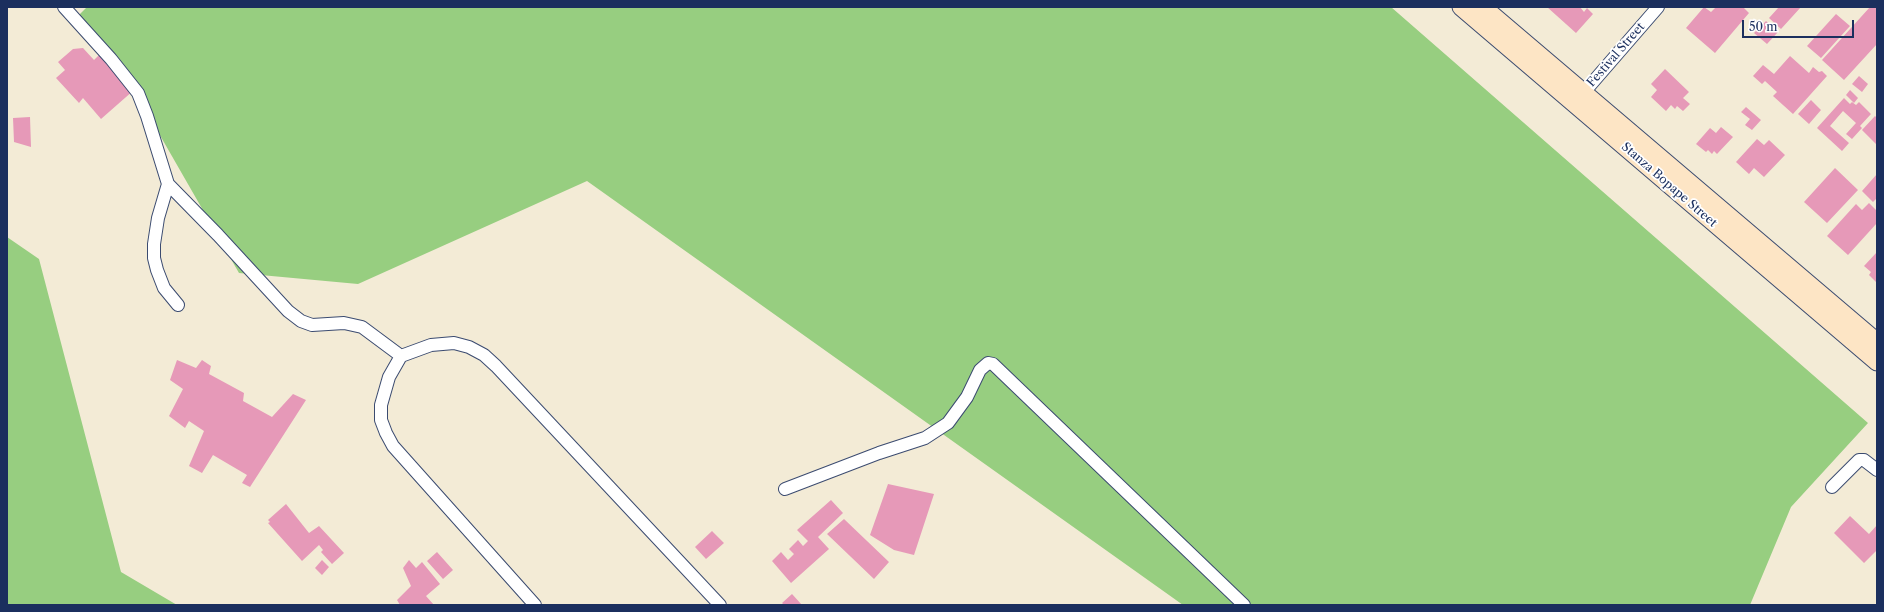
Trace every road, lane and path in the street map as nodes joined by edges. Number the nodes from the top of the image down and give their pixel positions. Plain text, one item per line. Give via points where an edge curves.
1 (64, 7) edge
2 (1460, 7) edge
3 (1484, 7) edge
4 (1658, 7) edge
5 (1579, 98) junction
6 (168, 184) junction
7 (178, 305) dead end
8 (1877, 342) edge
9 (401, 356) junction
10 (1877, 362) edge
11 (1877, 470) edge
12 (1832, 487) dead end
13 (785, 490) dead end
14 (534, 605) edge
15 (720, 605) edge
16 (1244, 605) edge

1 - 6 street via 112,59 138,94
2 - 5 main road, Stanza Bopape Street
3 - 5 main road, Stanza Bopape Street
4 - 5 street, Festival Street
5 - 8 main road, Stanza Bopape Street
5 - 10 main road, Stanza Bopape Street
6 - 7 street via 158,218 154,258 164,288
6 - 9 street via 288,311 301,321 312,325 344,323 362,327
9 - 14 street via 389,377 381,405 381,420 386,433 393,446
9 - 15 street via 431,345 454,343 484,355
11 - 12 street via 1864,460 1858,460
13 - 16 street via 879,452 925,438 948,423 967,397 980,370 988,363 992,364

